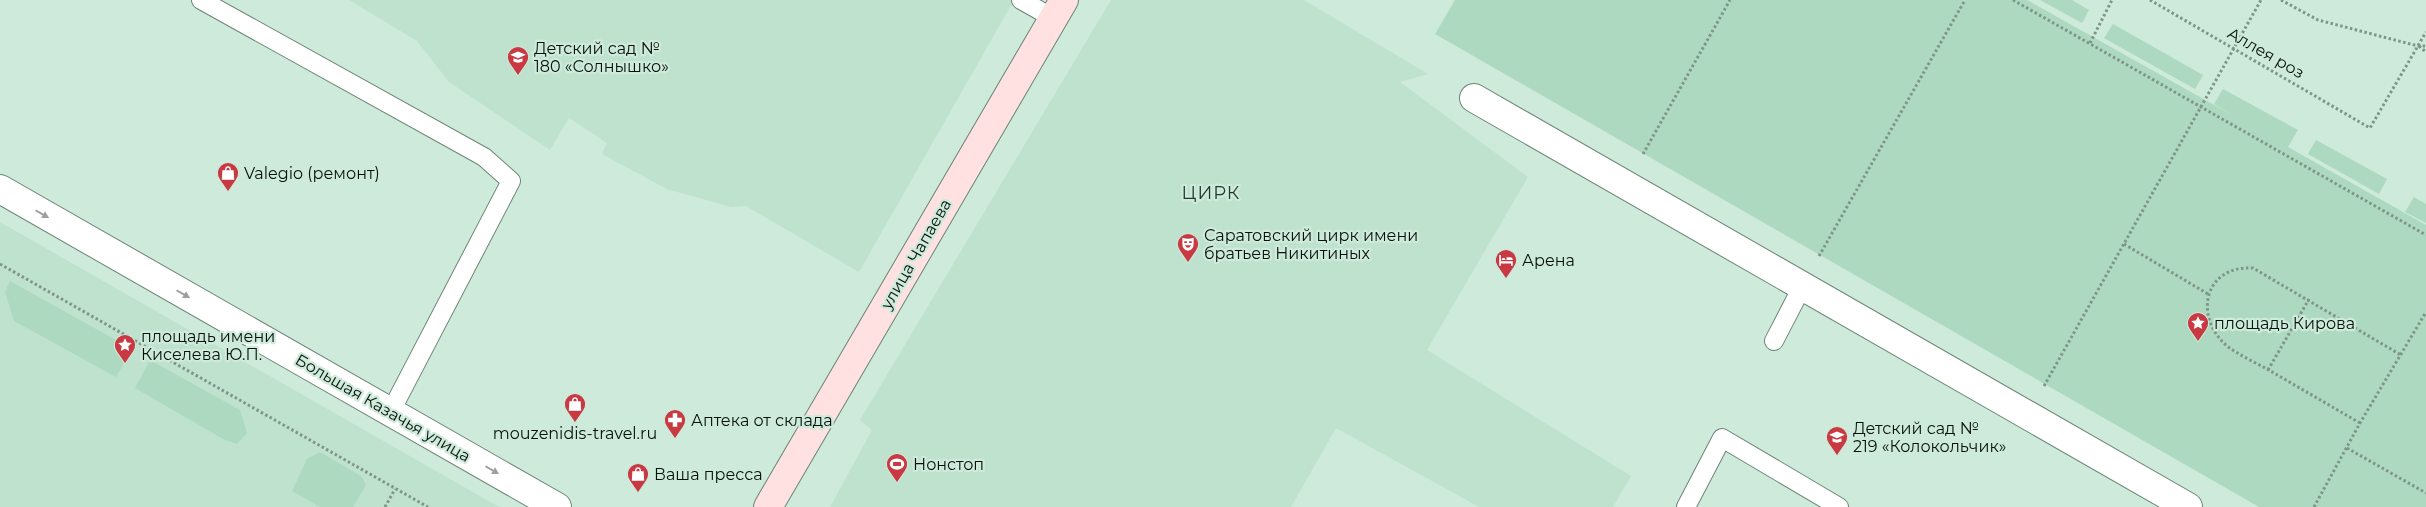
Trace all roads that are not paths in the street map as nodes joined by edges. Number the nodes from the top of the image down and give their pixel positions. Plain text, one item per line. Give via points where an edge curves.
1 (201, 0) edge
2 (1021, 0) edge
3 (1059, 9) edge
4 (1474, 98) dead end
5 (0, 189) edge
6 (1802, 287) junction
7 (1774, 341) dead end
8 (390, 413) junction
9 (557, 507) edge
10 (768, 507) edge
11 (1686, 507) edge
12 (1839, 507) edge
13 (2188, 507) edge

1 - 8 lane via 484,157 511,181
2 - 3 lane
3 - 10 street, улица Чапаева
4 - 6 street
5 -> 8 street, Большая Казачья улица
6 - 7 lane
6 - 13 street
8 -> 9 street, Большая Казачья улица
11 - 12 lane via 1722,438

